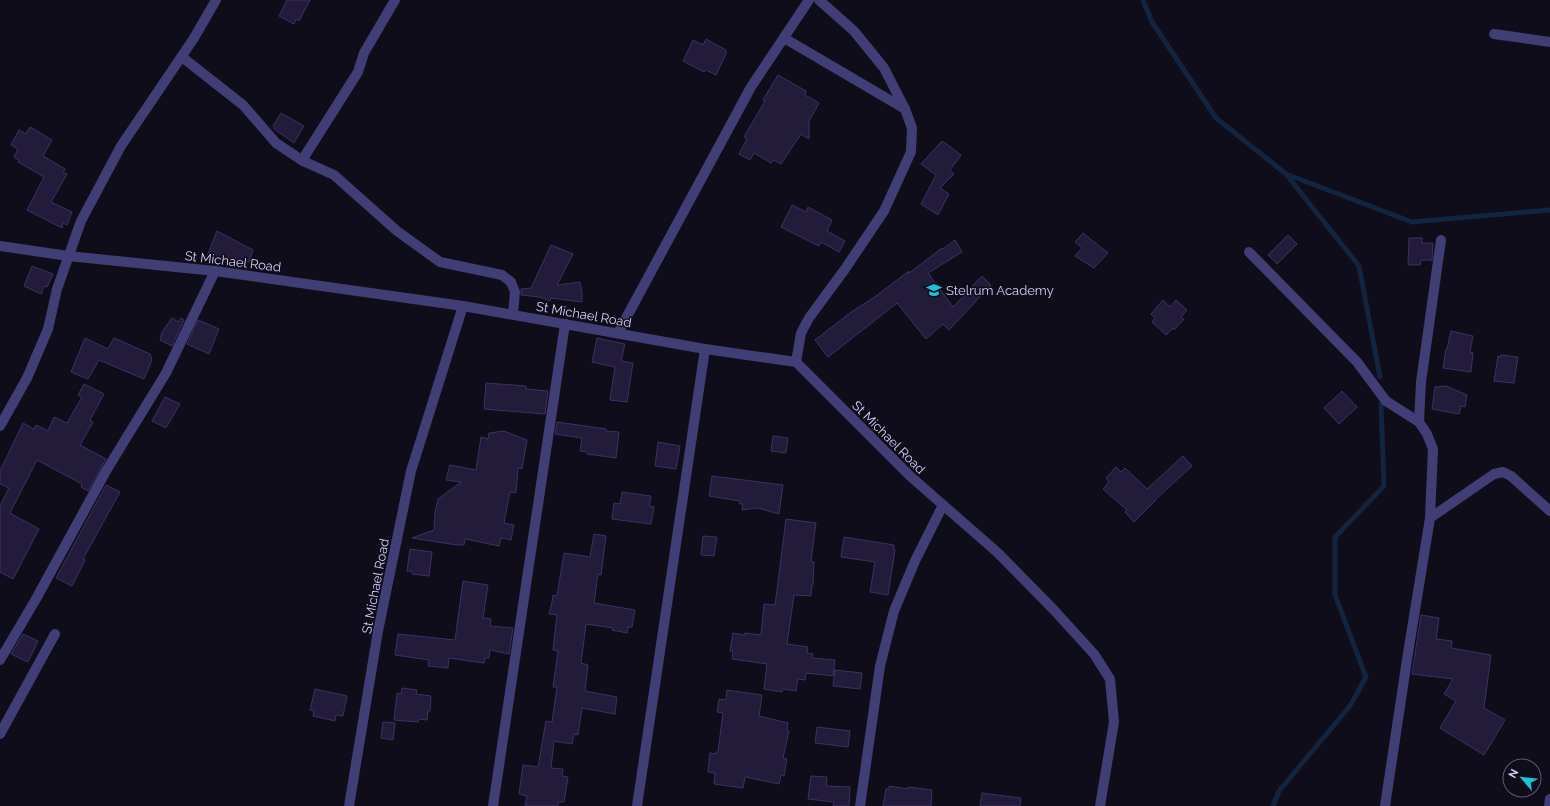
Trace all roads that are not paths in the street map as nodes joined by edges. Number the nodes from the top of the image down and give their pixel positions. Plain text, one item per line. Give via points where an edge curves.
1 (216, 0) edge
2 (395, 0) edge
3 (809, 0) edge
4 (819, 0) edge
5 (1494, 34) dead end
6 (784, 38) junction
7 (1550, 42) edge
8 (182, 57) junction
9 (905, 109) junction
10 (303, 161) junction
11 (1442, 240) dead end
12 (0, 246) edge
13 (1249, 252) dead end
14 (68, 256) junction
15 (215, 271) junction
16 (463, 306) junction
17 (513, 314) junction
18 (565, 324) junction
19 (618, 334) junction
20 (705, 349) junction
21 (796, 362) junction
22 (1419, 422) junction
23 (0, 426) edge
24 (943, 505) junction
25 (1550, 511) edge
26 (1430, 518) junction
27 (55, 634) dead end
28 (0, 660) edge
29 (0, 734) edge
30 (1550, 799) edge
31 (349, 806) edge
32 (492, 806) edge
33 (637, 806) edge
34 (860, 806) edge
35 (1100, 806) edge
36 (1385, 806) edge
37 (1549, 806) edge

1 - 8 street
2 - 10 street via 364,53 358,72
3 - 6 street
4 - 9 street via 854,31 884,68
5 - 7 street
6 - 9 street
6 - 19 street via 751,87
8 - 10 street via 243,105 276,142
8 - 14 street via 121,146 81,221
9 - 21 street via 912,128 911,152 884,211 810,318 802,333
10 - 17 street via 334,176 397,231 440,262 502,275 511,282 515,292
11 - 22 street via 1421,382
12 - 14 street, St Michael Road
13 - 22 street via 1357,362 1386,400
14 - 15 street, St Michael Road
14 - 23 street via 48,329 27,378
15 - 16 street, St Michael Road
15 - 28 street via 166,374 106,471
16 - 17 street, St Michael Road
16 - 31 street, St Michael Road via 411,471 378,631
17 - 18 street, St Michael Road
18 - 19 street, St Michael Road
18 - 32 street
19 - 20 street, St Michael Road
20 - 21 street, St Michael Road
20 - 33 street
21 - 24 street, St Michael Road via 910,476
22 - 26 street via 1433,449
24 - 34 street via 894,611 880,666
24 - 35 street, St Michael Road via 998,552 1053,609 1094,654 1110,679 1114,722
25 - 26 street via 1503,472 1494,474
26 - 36 street
27 - 29 street
30 - 37 street

